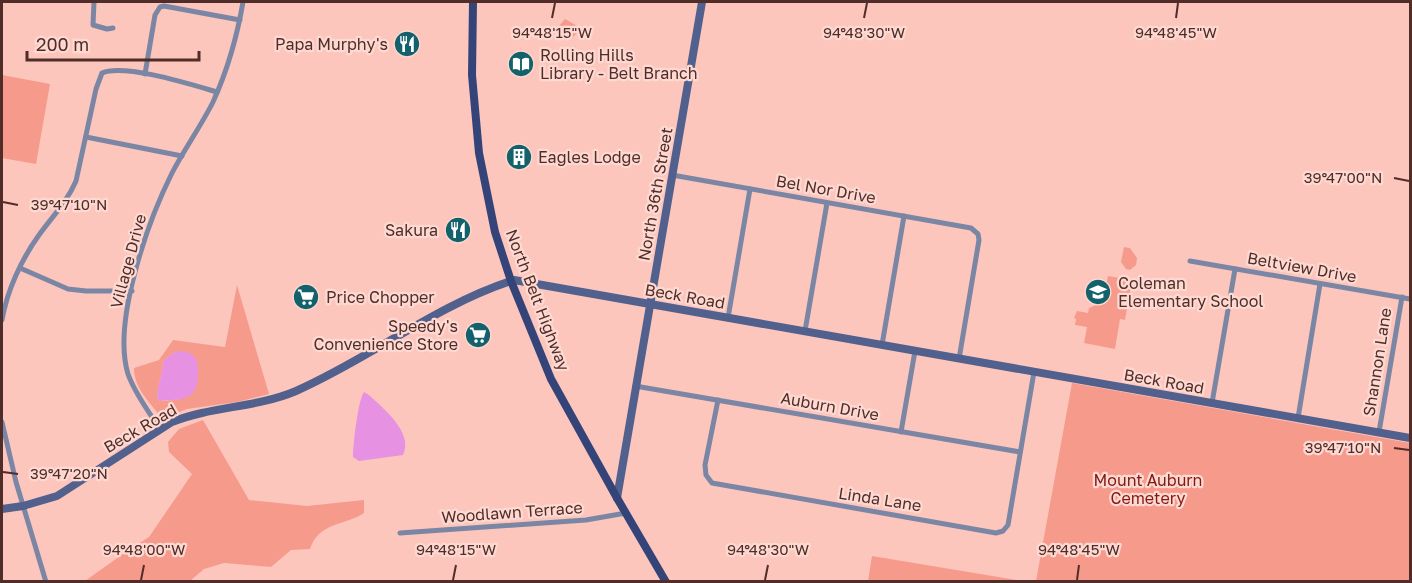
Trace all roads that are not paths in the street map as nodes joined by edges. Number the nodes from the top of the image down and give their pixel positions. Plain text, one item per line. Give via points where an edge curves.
1 (94, 2) edge
2 (243, 2) edge
3 (473, 2) edge
4 (702, 2) edge
5 (240, 20) junction
6 (114, 28) dead end
7 (145, 74) junction
8 (217, 92) junction
9 (86, 137) junction
10 (182, 156) junction
11 (672, 175) junction
12 (750, 189) junction
13 (827, 203) junction
14 (903, 216) junction
15 (1190, 261) dead end
16 (20, 268) junction
17 (1235, 269) junction
18 (511, 281) junction
19 (1320, 284) junction
20 (132, 291) junction
21 (1402, 297) junction
22 (1410, 299) edge
23 (650, 304) junction
24 (728, 318) junction
25 (2, 320) edge
26 (805, 332) junction
27 (882, 345) junction
28 (915, 351) junction
29 (959, 358) junction
30 (1034, 372) junction
31 (635, 386) junction
32 (718, 400) junction
33 (1212, 403) junction
34 (1298, 418) junction
35 (2, 422) edge
36 (160, 429) junction
37 (901, 432) junction
38 (1379, 432) junction
39 (1410, 438) edge
40 (1020, 452) junction
41 (617, 498) junction
42 (23, 506) junction
43 (2, 509) edge
44 (626, 513) junction
45 (400, 533) dead end
46 (46, 582) edge
47 (666, 582) edge

1 - 6 street via 93,25
2 - 5 street, Village Drive
3 - 18 main road, North Belt Highway via 472,75 479,153 495,232
4 - 11 street, North 36th Street
5 - 7 street via 160,7
5 - 8 street, Village Drive
7 - 8 street
7 - 9 street via 115,70 102,73
8 - 10 street, Village Drive
9 - 10 street
9 - 16 street via 70,195
10 - 20 street, Village Drive via 147,231
11 - 12 street, Bel Nor Drive
11 - 23 street, North 36th Street
12 - 13 street, Bel Nor Drive
12 - 24 street
13 - 14 street, Bel Nor Drive
13 - 26 street
14 - 27 street
14 - 29 street, Bel Nor Drive via 976,231 979,240
15 - 17 street, Beltview Drive
16 - 20 street via 68,289
16 - 25 street
17 - 19 street, Beltview Drive
17 - 33 street
18 - 23 street, Beck Road
18 - 36 street, Beck Road via 454,305 330,376 295,391 262,403 192,414
18 - 41 main road, North Belt Highway via 550,379
19 - 21 street, Beltview Drive
19 - 34 street
20 - 36 street, Village Drive via 124,332 128,371
21 - 22 street, Beltview Drive
21 - 38 street, Shannon Lane
23 - 24 street, Beck Road
23 - 31 street, North 36th Street
24 - 26 street, Beck Road
26 - 27 street, Beck Road
27 - 28 street, Beck Road
28 - 29 street, Beck Road
28 - 37 street
29 - 30 street, Beck Road
30 - 33 street, Beck Road
30 - 40 street
31 - 32 street, Auburn Drive
31 - 41 street, North 36th Street
32 - 37 street, Auburn Drive
32 - 40 street, Linda Lane via 705,465 712,483 996,533 1008,525
33 - 34 street, Beck Road
34 - 38 street, Beck Road
35 - 42 street
36 - 42 street, Beck Road via 57,496
37 - 40 street, Auburn Drive
38 - 39 street, Beck Road
41 - 44 main road, North Belt Highway
42 - 43 street, Beck Road
42 - 46 street
44 - 45 street, Woodlawn Terrace via 586,520
44 - 47 main road, North Belt Highway

